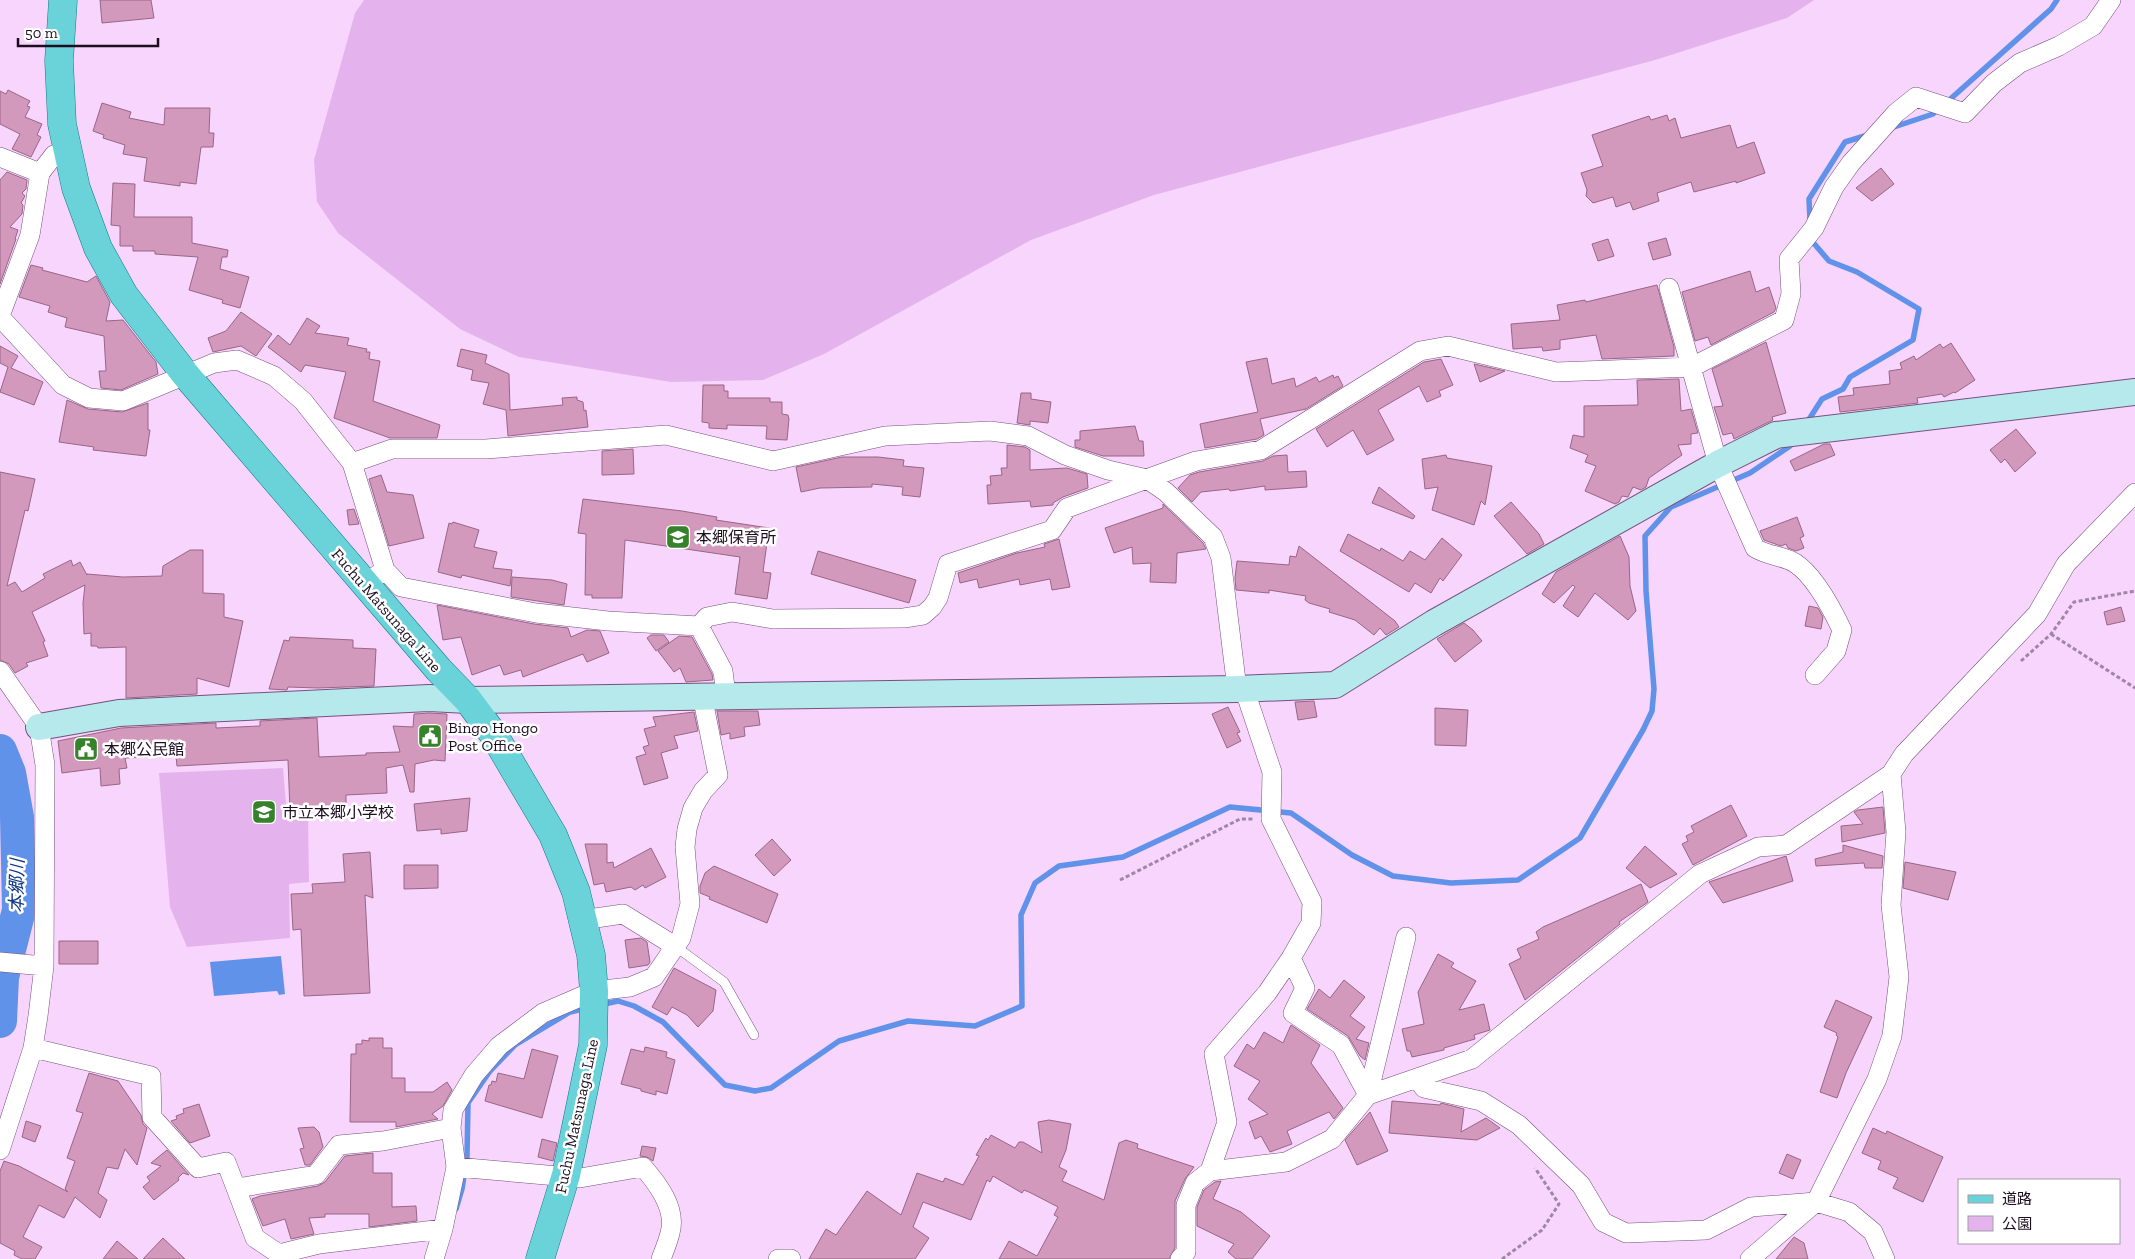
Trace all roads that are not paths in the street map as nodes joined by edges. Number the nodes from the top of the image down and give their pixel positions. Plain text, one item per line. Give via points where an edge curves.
1 (63, 0) edge
2 (2112, 0) edge
3 (68, 150) junction
4 (0, 157) edge
5 (40, 173) junction
6 (1669, 288) dead end
7 (0, 316) edge
8 (1692, 367) junction
9 (185, 374) junction
10 (2135, 392) edge
11 (352, 463) junction
12 (1718, 464) junction
13 (1148, 478) junction
14 (2135, 493) edge
15 (374, 577) junction
16 (699, 626) junction
17 (0, 671) edge
18 (1815, 674) dead end
19 (1237, 689) junction
20 (714, 695) junction
21 (468, 700) junction
22 (39, 727) junction
23 (1891, 774) junction
24 (582, 920) junction
25 (1406, 937) dead end
26 (676, 946) junction
27 (1291, 958) junction
28 (0, 962) edge
29 (44, 966) junction
30 (594, 992) junction
31 (754, 1035) dead end
32 (33, 1048) junction
33 (1417, 1078) junction
34 (1368, 1095) junction
35 (451, 1128) junction
36 (0, 1150) edge
37 (456, 1167) junction
38 (1210, 1171) junction
39 (566, 1175) junction
40 (237, 1188) junction
41 (1816, 1202) junction
42 (443, 1229) junction
43 (280, 1257) edge
44 (434, 1259) edge
45 (540, 1259) edge
46 (661, 1259) edge
47 (778, 1259) edge
48 (791, 1259) edge
49 (1180, 1259) edge
50 (1750, 1259) edge
51 (1885, 1259) edge

1 - 3 main road, Fuchu Matsunaga Line via 59,61 62,124
2 - 8 street via 2093,26 2020,63 1994,83 1965,113 1916,97 1896,113 1852,163 1834,188 1814,228 1789,259 1791,294 1784,320
3 - 5 street via 54,155
3 - 9 main road, Fuchu Matsunaga Line via 76,188 98,248 124,295
4 - 5 street
5 - 7 street via 30,236
6 - 8 street
7 - 9 street via 63,385 89,398 123,401
8 - 12 street
8 - 13 street via 1556,372 1448,346 1420,351 1261,450 1196,461
9 - 11 street via 214,363 237,360 274,376 303,401
9 - 15 main road, Fuchu Matsunaga Line
10 - 12 street via 1776,435
11 - 13 street via 392,449 486,449 666,435 773,461 885,436 990,431 1028,436 1065,455 1108,470
11 - 15 street
12 - 18 street via 1755,548 1794,563 1830,605 1842,630 1836,651
12 - 19 street via 1434,623 1335,685
13 - 16 street via 1067,508 1052,530 948,564 938,598 923,615 773,619 732,612 707,617
13 - 19 street via 1213,537 1221,558
14 - 23 street via 2066,564 2037,614 1904,754
15 - 16 street via 401,587 536,613
15 - 21 main road, Fuchu Matsunaga Line via 439,670
16 - 20 street via 723,671
17 - 22 street
19 - 20 street
19 - 27 street via 1248,697 1272,772 1271,819 1312,902 1311,923
20 - 21 street
20 - 26 street via 718,775 693,808 687,829 685,847 690,904
21 - 22 street via 429,698 118,713
21 - 24 main road, Fuchu Matsunaga Line via 494,736 553,835 576,892
22 - 29 street via 45,765
23 - 33 street via 1786,844 1758,847 1700,874 1472,1059
23 - 41 street via 1896,832 1891,905 1899,977 1892,1036 1877,1079
24 - 26 street via 623,914
24 - 30 main road, Fuchu Matsunaga Line via 591,955
25 - 34 street
26 - 30 street via 654,976 630,987
26 - 31 lane via 724,982
27 - 34 street via 1305,988 1293,1013 1341,1045
27 - 38 street via 1267,993 1214,1054 1227,1122
28 - 29 street
29 - 32 street
30 - 35 street via 543,1013 499,1046 474,1074 452,1110
30 - 39 main road, Fuchu Matsunaga Line via 594,1045
32 - 36 street
32 - 40 street via 151,1076 152,1117 198,1168 226,1162
33 - 34 street
33 - 41 street via 1424,1088 1482,1101 1519,1125 1581,1185 1603,1222 1626,1234 1706,1230 1751,1206
34 - 38 street via 1332,1138 1286,1162
35 - 37 street
35 - 40 street via 383,1141 339,1145 316,1175
37 - 39 street
37 - 42 street
38 - 49 street via 1195,1183 1186,1204 1186,1252
39 - 45 main road, Fuchu Matsunaga Line
39 - 46 street via 580,1178 643,1168 660,1187 669,1212 671,1231
40 - 43 street via 256,1238
41 - 50 street
41 - 51 street via 1849,1212 1873,1232
42 - 43 street via 320,1244
42 - 44 street
47 - 48 street

